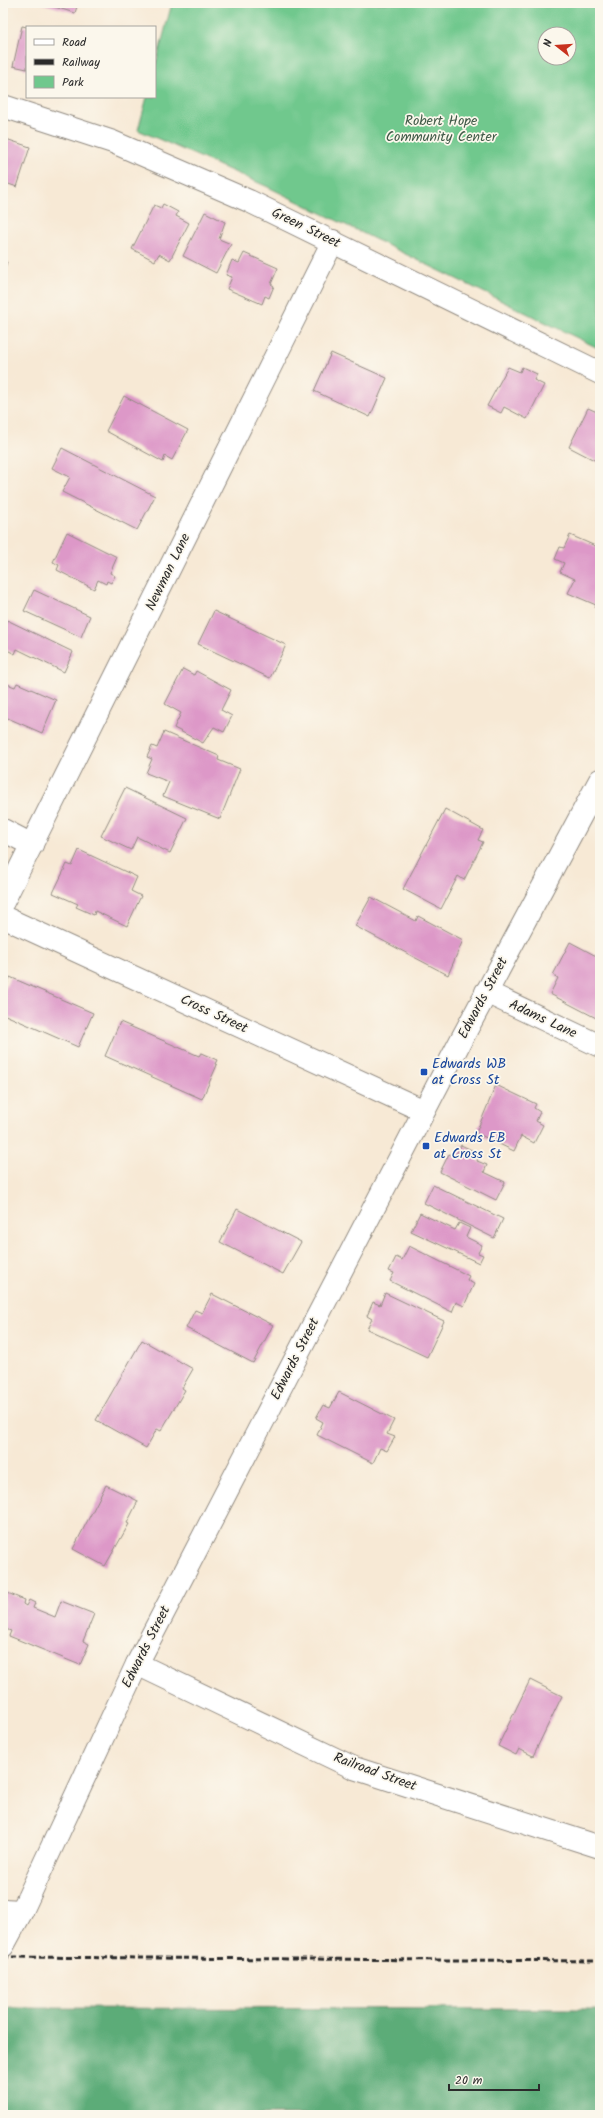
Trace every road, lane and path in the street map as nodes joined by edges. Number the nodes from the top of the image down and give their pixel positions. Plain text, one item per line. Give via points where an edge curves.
1 (3, 106) edge
2 (333, 241) junction
3 (600, 373) edge
4 (600, 780) edge
5 (3, 830) edge
6 (32, 845) junction
7 (3, 902) edge
8 (3, 917) edge
9 (486, 992) junction
10 (600, 1046) edge
11 (424, 1111) junction
12 (137, 1664) junction
13 (600, 1847) edge
14 (12, 1910) edge
15 (3, 1946) edge

1 - 2 street, Green Street via 113,142 250,201
2 - 3 street, Green Street
2 - 6 street, Newman Lane
4 - 9 street, Edwards Street
5 - 6 street
6 - 7 street, Newman Lane
8 - 11 street, Cross Street
9 - 10 street, Adams Lane
9 - 11 street, Edwards Street
11 - 12 street, Edwards Street
12 - 13 street, Railroad Street via 354,1768
12 - 14 street, Edwards Street
14 - 15 street, Edwards Street

